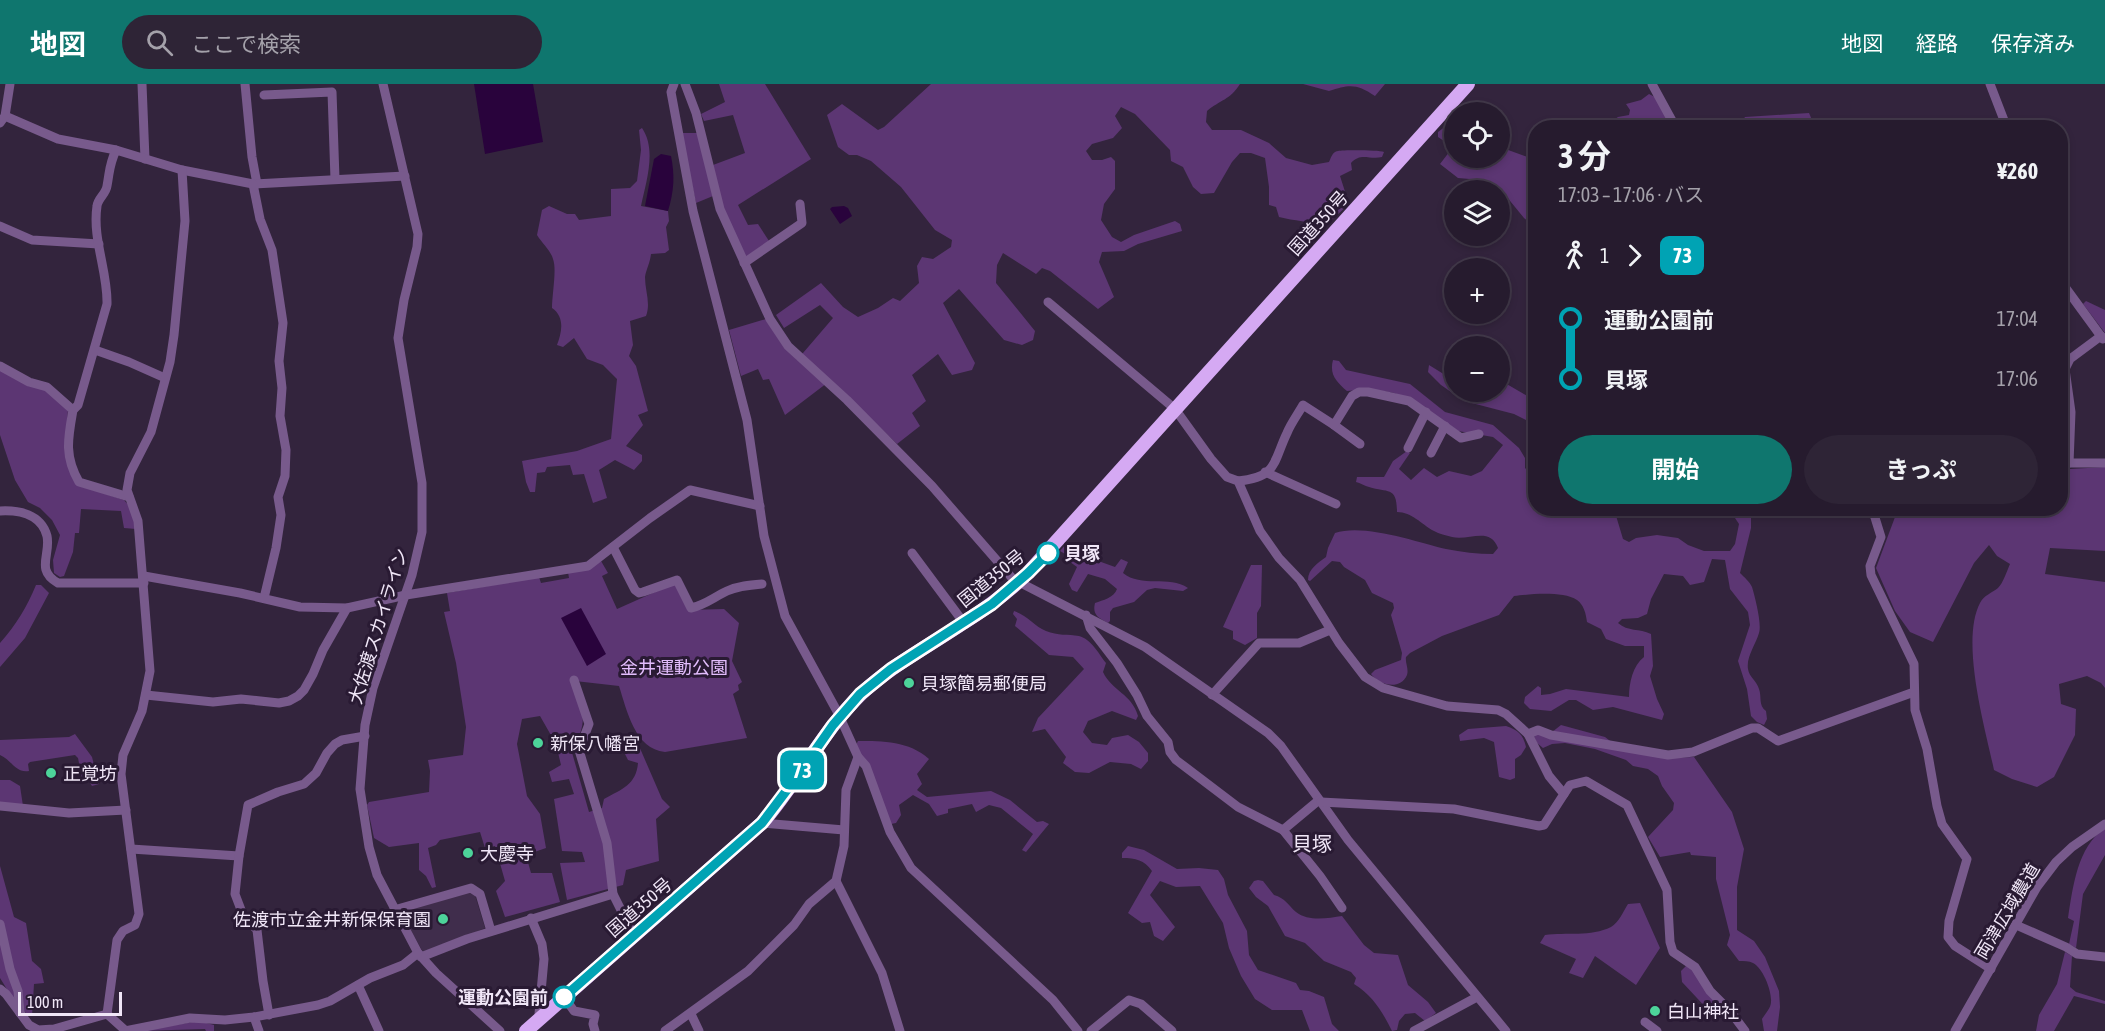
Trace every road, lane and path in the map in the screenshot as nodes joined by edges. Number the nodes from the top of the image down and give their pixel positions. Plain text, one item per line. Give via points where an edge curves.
1 (10, 84) edge
2 (142, 84) edge
3 (245, 84) edge
4 (383, 84) edge
5 (674, 84) edge
6 (685, 84) edge
7 (1652, 84) edge
8 (1990, 84) edge
9 (1461, 87) edge
10 (264, 95) dead end
11 (3, 120) edge
12 (1672, 120) edge
13 (2004, 120) edge
14 (117, 150) junction
15 (145, 159) junction
16 (182, 170) junction
17 (405, 176) junction
18 (335, 179) junction
19 (255, 184) junction
20 (800, 204) dead end
21 (0, 226) edge
22 (99, 244) junction
23 (744, 263) junction
24 (2068, 291) edge
25 (1048, 302) dead end
26 (2103, 338) edge
27 (95, 350) junction
28 (2068, 363) edge
29 (0, 366) edge
30 (165, 378) junction
31 (2068, 390) edge
32 (73, 410) junction
33 (1175, 410) junction
34 (1426, 412) junction
35 (1334, 425) junction
36 (1445, 426) junction
37 (1479, 434) dead end
38 (2068, 437) edge
39 (1360, 444) dead end
40 (1408, 447) dead end
41 (1431, 453) dead end
42 (2068, 462) edge
43 (2105, 464) edge
44 (1265, 472) junction
45 (1238, 481) junction
46 (129, 497) junction
47 (1336, 504) dead end
48 (760, 506) junction
49 (0, 511) edge
50 (1874, 516) edge
51 (613, 547) junction
52 (912, 553) dead end
53 (144, 579) junction
54 (1018, 583) junction
55 (762, 584) dead end
56 (406, 595) junction
57 (264, 598) junction
58 (347, 608) junction
59 (1086, 615) junction
60 (964, 623) junction
61 (1330, 630) junction
62 (574, 680) dead end
63 (1914, 692) junction
64 (146, 695) junction
65 (1212, 695) junction
66 (839, 717) junction
67 (1528, 734) junction
68 (365, 736) junction
69 (858, 757) junction
70 (1563, 794) junction
71 (1320, 801) junction
72 (0, 806) edge
73 (126, 810) junction
74 (762, 823) junction
75 (2105, 824) edge
76 (844, 830) junction
77 (1283, 830) junction
78 (131, 849) junction
79 (239, 856) junction
80 (836, 881) junction
81 (613, 894) junction
82 (1342, 908) dead end
83 (394, 910) junction
84 (531, 918) junction
85 (0, 924) edge
86 (2016, 925) junction
87 (491, 931) junction
88 (634, 936) junction
89 (420, 955) junction
90 (2105, 957) edge
91 (1991, 969) junction
92 (358, 985) junction
93 (0, 989) edge
94 (564, 997) junction
95 (1477, 997) junction
96 (107, 1014) junction
97 (691, 1014) junction
98 (269, 1015) junction
99 (21, 1016) junction
100 (254, 1017) junction
101 (1645, 1022) dead end
102 (533, 1027) edge
103 (125, 1031) edge
104 (259, 1031) edge
105 (379, 1031) edge
106 (500, 1031) edge
107 (595, 1031) edge
108 (665, 1031) edge
109 (699, 1031) edge
110 (900, 1031) edge
111 (1078, 1031) edge
112 (1091, 1031) edge
113 (1172, 1031) edge
114 (1414, 1031) edge
115 (1506, 1031) edge
116 (1657, 1031) edge
117 (1745, 1031) edge
118 (1955, 1031) edge

1 - 11 street
2 - 15 street
3 - 19 street
4 - 17 street, 大佐渡スカイライン
5 - 48 street via 671,92 693,211 747,420
6 - 23 street via 696,112 720,209
7 - 12 street
8 - 13 street
9 - 33 highway, 国道350号
10 - 18 street via 332,92
11 - 14 street via 58,139
14 - 15 street
14 - 22 street via 109,165 107,188 97,206
15 - 16 street
16 - 19 street
16 - 30 street via 185,221 174,335
17 - 18 street
17 - 56 street, 大佐渡スカイライン via 418,234 398,338 423,499 420,545
18 - 19 street
19 - 57 street via 260,219 272,250 283,323 280,416 286,450 285,476 278,497 281,516
20 - 23 street via 802,223
21 - 22 street via 32,240
22 - 27 street via 108,289
23 - 54 street via 784,341 933,486
24 - 26 street
25 - 33 street
26 - 28 street
27 - 30 street
27 - 32 street
29 - 32 street via 28,382 47,387
30 - 46 street via 151,432 130,473
31 - 38 street
32 - 46 street via 68,452 80,482
33 - 45 street via 1211,459 1227,477
33 - 54 highway, 国道350号
34 - 35 street via 1409,401 1359,392 1352,396
34 - 36 street
34 - 40 street
35 - 39 street
35 - 44 street via 1304,405 1275,465
36 - 37 street via 1461,438
36 - 41 street
42 - 43 street
44 - 45 street
44 - 47 street
45 - 61 street via 1260,531 1300,580
46 - 53 street via 138,521
48 - 51 street via 690,490
48 - 66 street via 785,616
49 - 53 street via 14,510 36,519 47,536 47,572 58,583
50 - 63 street via 1881,537 1870,566 1871,575 1914,664
51 - 55 street via 634,590 639,593 677,580 691,608 728,591
51 - 56 street via 588,566
52 - 60 street
53 - 57 street
53 - 64 street via 150,671
54 - 59 street
54 - 60 highway, 国道350号
56 - 58 street
56 - 68 street, 大佐渡スカイライン via 373,688
57 - 58 street via 300,607
58 - 64 street via 304,690 289,701 213,702
59 - 65 street via 1145,647
59 - 77 street via 1090,628 1117,663 1176,760 1238,807
60 - 66 highway, 国道350号 via 891,669
61 - 65 street via 1299,643 1259,643
61 - 67 street via 1365,677 1383,688 1447,706 1498,710
62 - 81 street via 589,724 579,750 607,843
63 - 67 street via 1778,741 1752,728 1680,754 1604,745 1538,730
63 - 91 street via 1936,806 1942,824 1967,859 1948,937 1955,946
64 - 73 street via 121,765
65 - 71 street via 1268,733
66 - 69 street
66 - 74 highway, 国道350号
67 - 70 street via 1549,776
68 - 79 street via 335,744 304,784 248,805
68 - 83 street, 大佐渡スカイライン via 360,789 369,847 376,875
69 - 76 street via 846,790
69 - 111 street via 867,766 890,832 911,868 1053,1000
70 - 71 street via 1544,825 1539,826 1454,809
70 - 117 street via 1570,785 1586,781 1627,805 1667,890 1673,952 1695,968
71 - 77 street
71 - 95 street via 1353,847
72 - 73 street via 69,813
73 - 78 street
74 - 76 street
74 - 88 highway, 国道350号
75 - 86 street, 両津広域農道 via 2056,862
76 - 80 street
77 - 82 street
78 - 79 street
78 - 96 street via 139,914 135,925 123,931 117,940
79 - 98 street via 235,894 243,915 257,930
80 - 97 street via 809,904 748,972
80 - 110 street via 882,973
81 - 84 street
81 - 88 street
83 - 87 street via 471,888 480,894
83 - 89 street, 大佐渡スカイライン
84 - 87 street
84 - 102 street via 544,959 539,1014
85 - 99 street
86 - 90 street via 2076,954
86 - 91 street, 両津広域農道
87 - 89 street
88 - 94 highway, 国道350号
89 - 92 street
89 - 106 street, 大佐渡スカイライン
91 - 118 street, 両津広域農道
92 - 98 street via 324,1003
92 - 105 street
93 - 99 street
94 - 102 highway, 国道350号
94 - 107 street via 574,1011 595,1015
95 - 114 street
95 - 115 street
96 - 99 street via 45,1031 29,1025
96 - 103 street
97 - 108 street
97 - 109 street
98 - 100 street
100 - 103 street via 190,1018
100 - 104 street
101 - 116 street
112 - 113 street via 1129,1000 1141,1004

